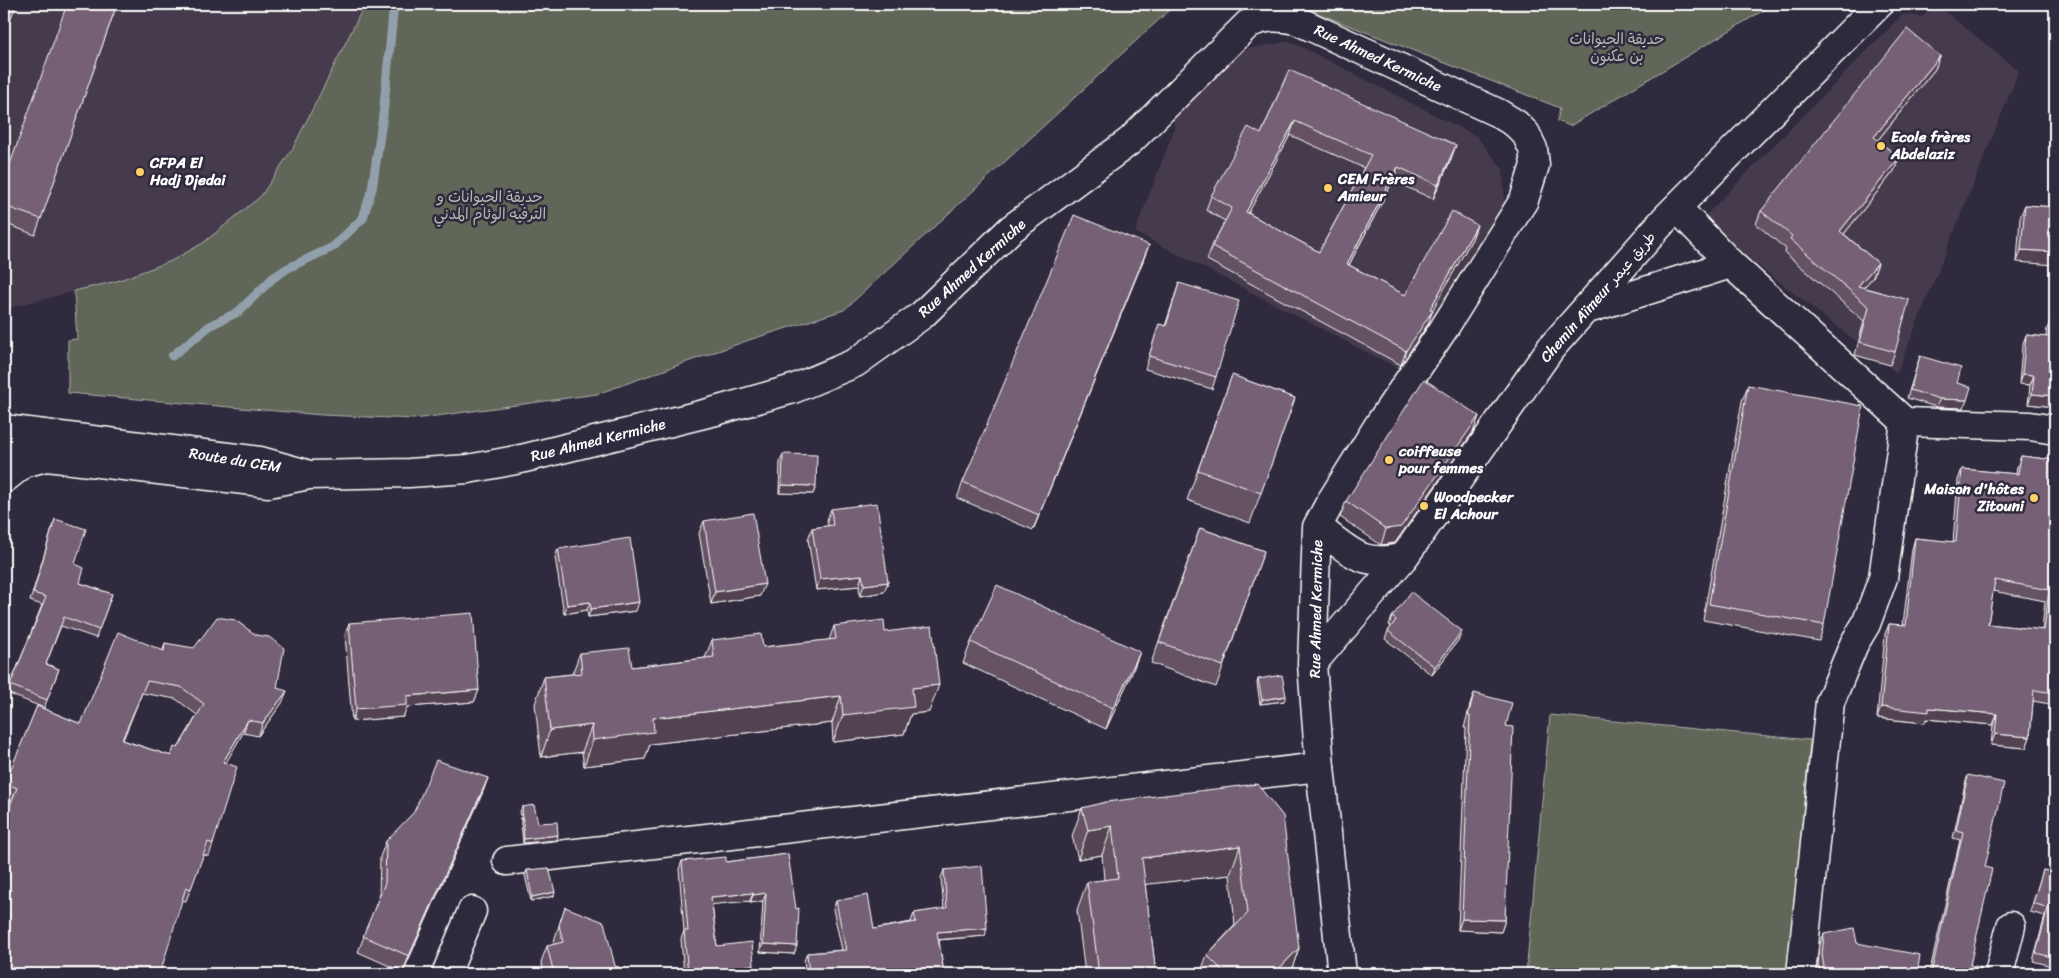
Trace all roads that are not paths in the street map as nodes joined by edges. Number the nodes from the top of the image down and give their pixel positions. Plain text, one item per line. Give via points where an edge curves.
1 (1879, 4) edge
2 (1677, 208) junction
3 (1731, 264) junction
4 (1588, 309) junction
5 (1905, 422) junction
6 (4, 429) edge
7 (2055, 430) edge
8 (4, 452) edge
9 (42, 458) junction
10 (309, 475) junction
11 (4, 478) edge
12 (1317, 527) junction
13 (1404, 557) junction
14 (1312, 664) junction
15 (1320, 767) junction
16 (507, 861) dead end
17 (472, 910) dead end
18 (2011, 926) dead end
19 (446, 974) edge
20 (1342, 974) edge
21 (1801, 974) edge
22 (1999, 974) edge

1 - 2 main road, Chemin Aïmeur طريق عيمر
2 - 3 main road
2 - 4 main road, Chemin Aïmeur طريق عيمر
3 - 4 main road
3 - 5 main road
4 - 13 main road, Chemin Aïmeur طريق عيمر via 1551,348
5 - 7 main road via 2030,426
5 - 21 main road via 1883,578 1830,702
6 - 10 main road, Route du CEM via 260,461
8 - 9 main road, Route du CEM
9 - 10 main road, Route du CEM via 269,483
9 - 11 main road via 24,463
10 - 12 main road, Rue Ahmed Kermiche via 409,474 468,469 521,459 793,389 855,363 922,315 1011,229 1130,141 1248,24 1261,18 1279,16 1296,20 1498,113 1526,134 1533,149 1535,165 1524,200 1443,330 1375,430
12 - 13 main road via 1366,560 1379,562
12 - 14 main road, Rue Ahmed Kermiche
13 - 14 main road, Chemin Aïmeur طريق عيمر
14 - 15 main road, Rue Ahmed Kermiche
15 - 16 main road
15 - 20 main road, Rue Ahmed Kermiche
17 - 19 main road
18 - 22 main road

